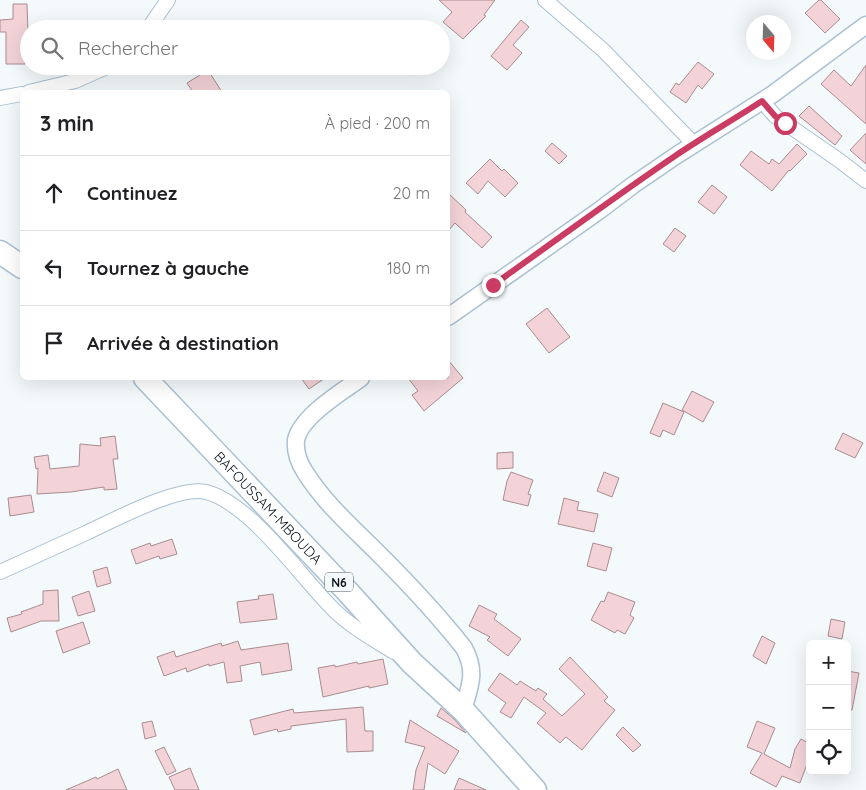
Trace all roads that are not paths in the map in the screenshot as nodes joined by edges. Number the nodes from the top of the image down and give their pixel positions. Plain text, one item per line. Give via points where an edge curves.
1 (168, 0) edge
2 (546, 0) edge
3 (154, 20) edge
4 (866, 25) edge
5 (89, 75) edge
6 (37, 90) edge
7 (20, 94) edge
8 (0, 98) edge
9 (762, 101) junction
10 (694, 144) junction
11 (866, 181) edge
12 (0, 252) edge
13 (20, 266) edge
14 (450, 315) edge
15 (146, 380) edge
16 (359, 380) edge
17 (0, 572) edge
18 (412, 663) junction
19 (463, 710) junction
20 (535, 790) edge

1 - 3 street
2 - 10 street via 603,50
4 - 9 street
5 - 6 street
7 - 8 street
9 - 10 street
9 - 11 street via 775,116
10 - 14 street
12 - 13 highway
15 - 18 highway, BAFOUSSAM-MBOUDA / N6 via 347,590
16 - 19 street via 303,425 296,440 299,461 324,498 464,648 470,659 472,680
17 - 18 street via 154,501 205,491 247,514 333,609 355,628
18 - 19 highway, BAFOUSSAM-MBOUDA / N6
19 - 20 highway, BAFOUSSAM-MBOUDA / N6

